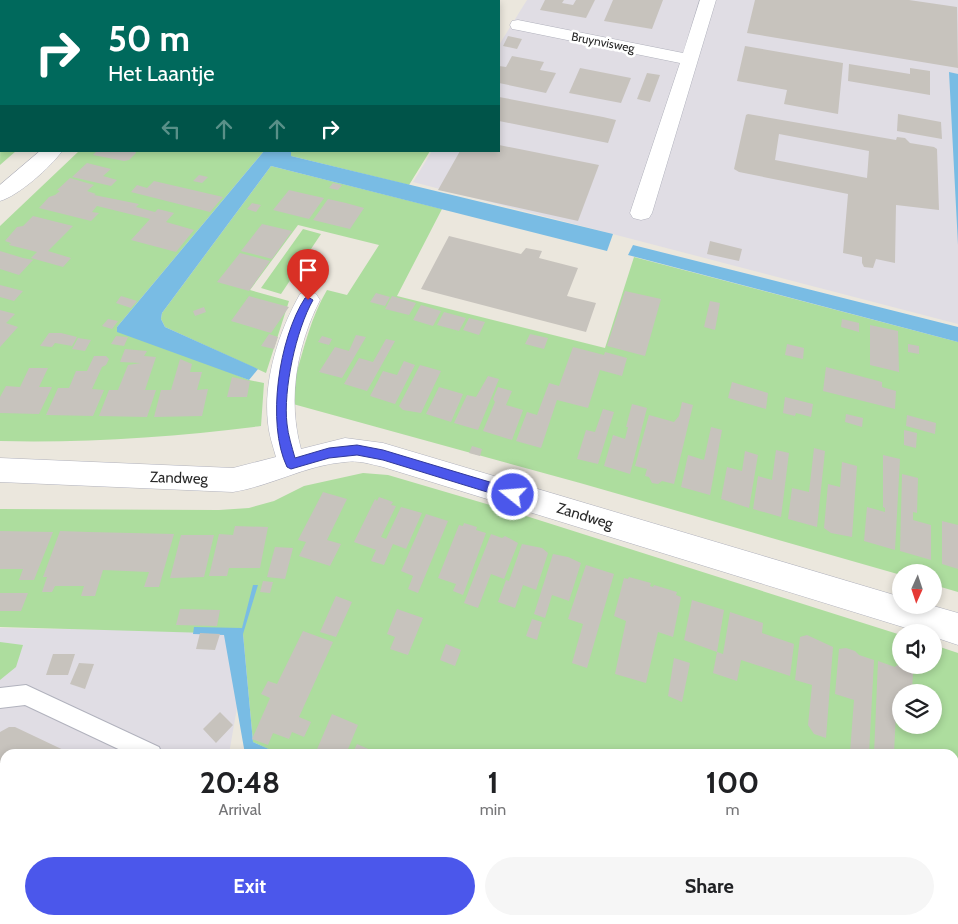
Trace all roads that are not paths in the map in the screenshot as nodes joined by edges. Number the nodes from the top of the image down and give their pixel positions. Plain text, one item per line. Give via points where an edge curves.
1 (708, 0) edge
2 (518, 25) dead end
3 (688, 59) junction
4 (51, 152) edge
5 (0, 194) edge
6 (641, 213) dead end
7 (308, 300) dead end
8 (291, 464) junction
9 (0, 470) edge
10 (958, 629) edge
11 (0, 698) edge
12 (141, 749) edge

1 - 3 street
2 - 3 street, Bruynvisweg
3 - 6 street
4 - 5 street
7 - 8 street via 296,327 282,385 281,424
8 - 9 street, Zandweg via 254,477 233,480
8 - 10 street, Zandweg via 344,450 383,455
11 - 12 lane via 26,695

